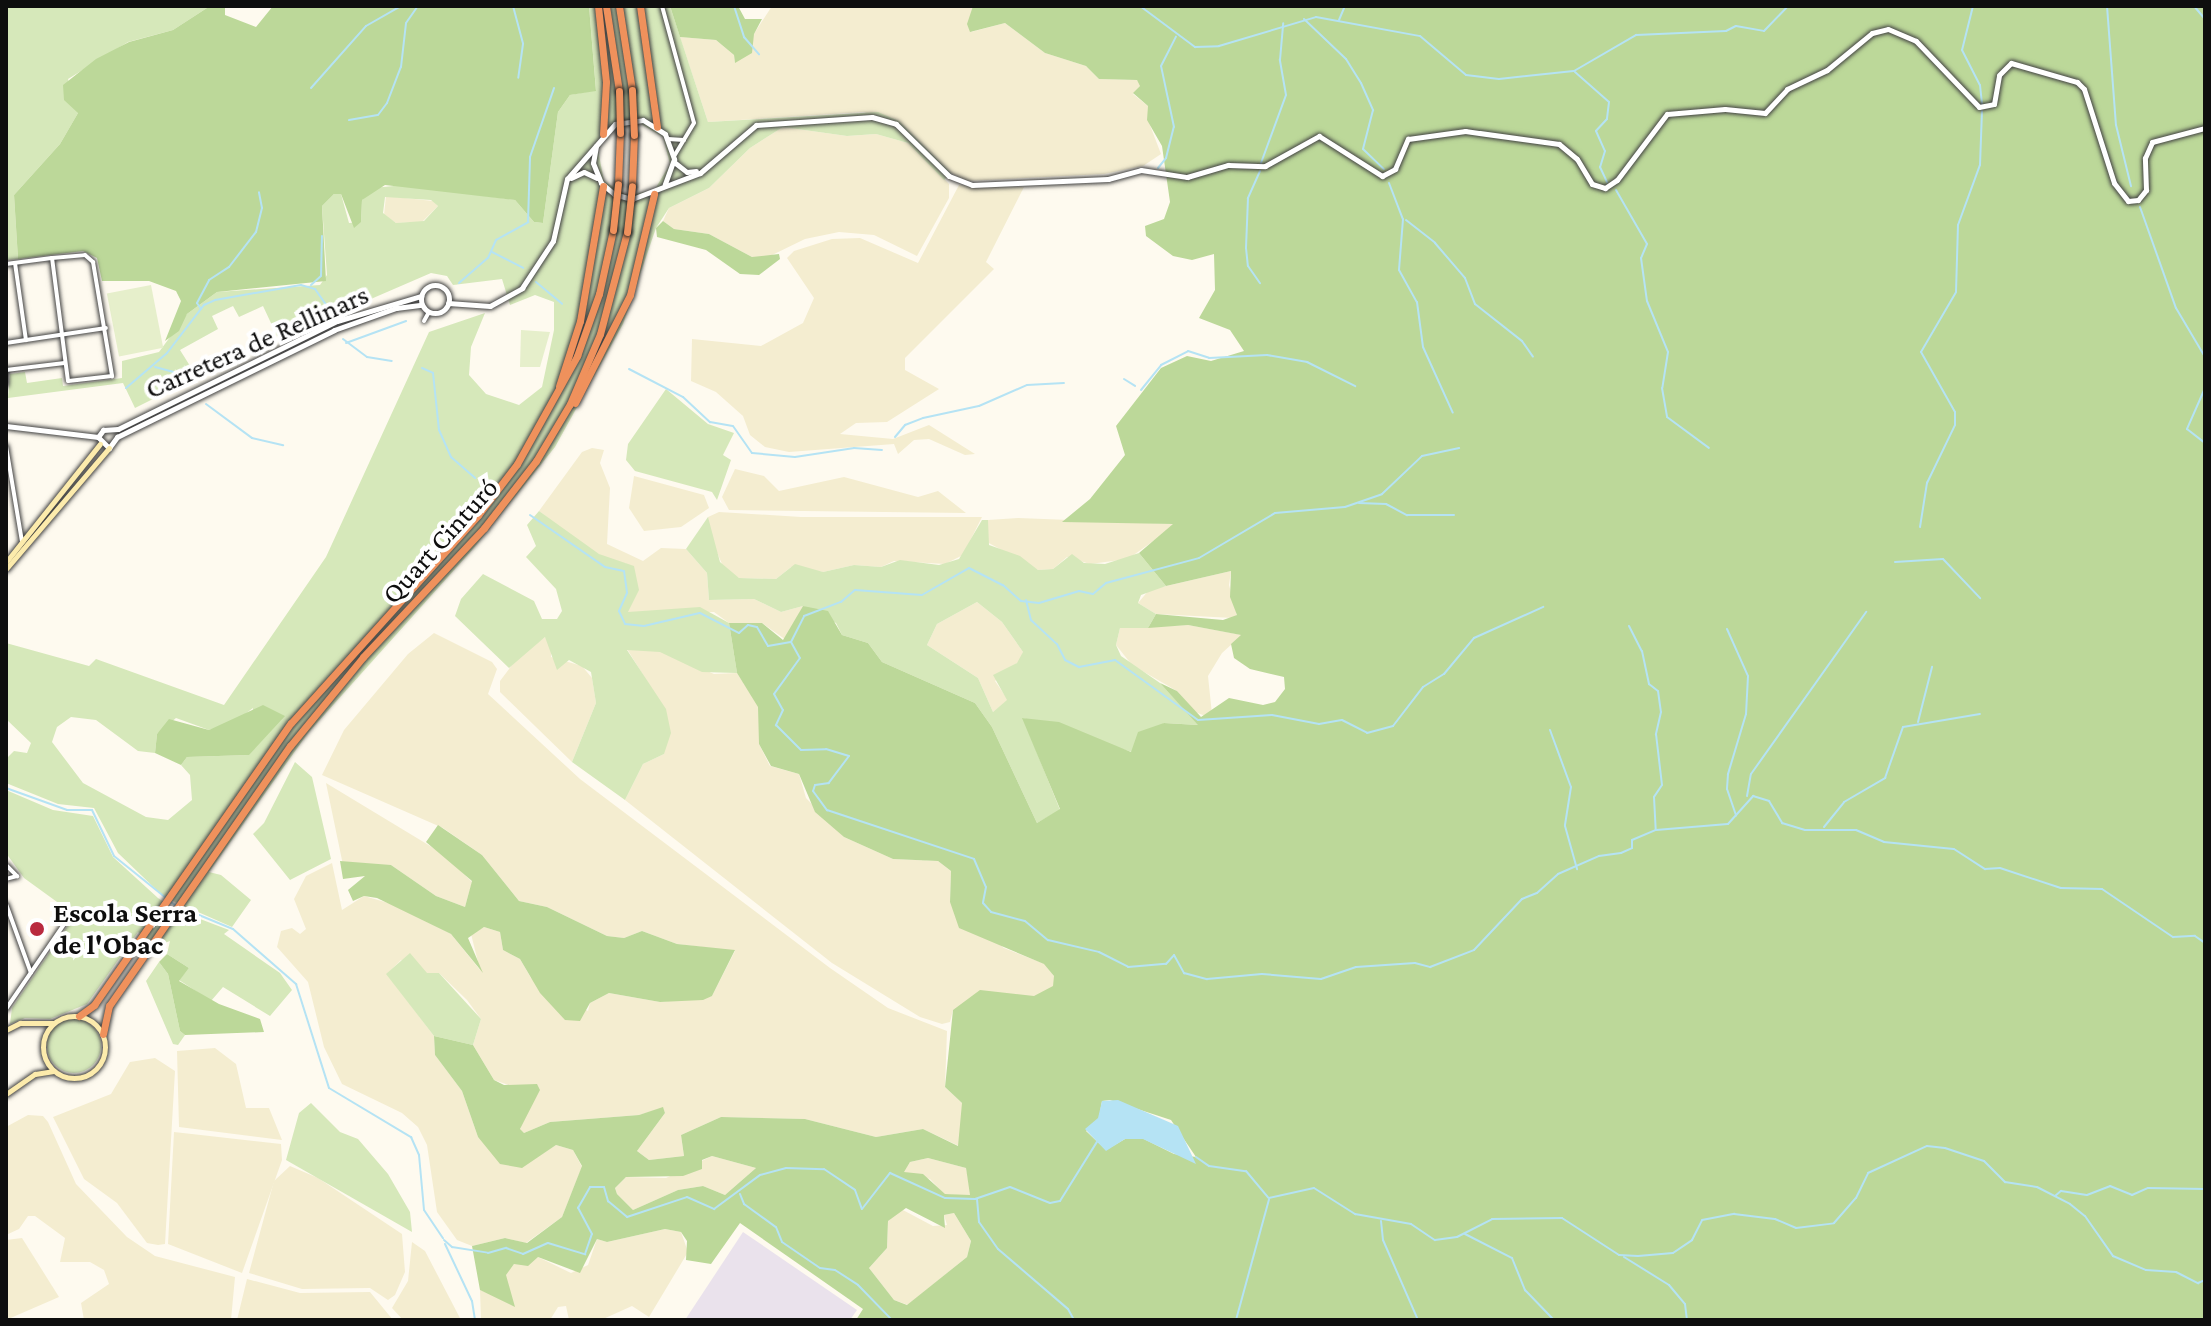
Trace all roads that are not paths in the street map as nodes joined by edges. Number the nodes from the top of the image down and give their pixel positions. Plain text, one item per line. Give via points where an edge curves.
1 (598, 6) edge
2 (606, 6) edge
3 (619, 6) edge
4 (640, 6) edge
5 (662, 6) edge
6 (657, 127) junction
7 (2205, 128) edge
8 (603, 134) junction
9 (668, 139) junction
10 (687, 140) junction
11 (596, 146) junction
12 (674, 159) junction
13 (707, 167) junction
14 (601, 182) junction
15 (566, 186) junction
16 (662, 187) junction
17 (654, 194) junction
18 (52, 258) junction
19 (15, 263) junction
20 (6, 264) edge
21 (421, 296) junction
22 (448, 303) junction
23 (422, 305) junction
24 (429, 312) junction
25 (424, 321) dead end
26 (106, 328) junction
27 (62, 335) junction
28 (26, 340) junction
29 (6, 343) edge
30 (65, 363) junction
31 (6, 369) edge
32 (6, 385) edge
33 (556, 398) junction
34 (572, 405) junction
35 (6, 426) edge
36 (115, 434) junction
37 (99, 441) junction
38 (6, 446) edge
39 (109, 448) junction
40 (8, 474) edge
41 (24, 544) junction
42 (6, 562) edge
43 (6, 569) edge
44 (6, 865) edge
45 (6, 872) edge
46 (7, 879) edge
47 (6, 904) edge
48 (71, 914) dead end
49 (16, 933) junction
50 (6, 937) edge
51 (31, 973) junction
52 (6, 1009) edge
53 (79, 1016) junction
54 (54, 1023) junction
55 (6, 1030) edge
56 (103, 1034) junction
57 (54, 1071) junction
58 (6, 1094) edge

1 - 8 highway via 605,64
2 - 33 highway, Quart Cinturó, bridge via 619,91 613,230 592,317
3 - 34 highway, Quart Cinturó, bridge via 634,135 627,232 607,314
4 - 6 highway
5 - 10 street via 694,121
6 - 8 street via 627,119
6 - 9 street
7 - 13 street via 2181,131 2149,145 2146,190 2138,200 2128,201 2114,183 2084,89 2077,82 2011,63 1999,75 1994,104 1979,107 1916,41 1888,29 1872,33 1827,70 1787,89 1765,113 1725,109 1667,114 1617,180 1605,188 1592,184 1577,159 1559,144 1465,131 1408,139 1395,169 1382,176 1319,136 1265,166 1228,165 1187,177 1141,170 1108,179 972,185 949,176 896,124 875,117 756,125
8 - 11 street
9 - 10 street
9 - 12 street
10 - 12 street
11 - 14 street
11 - 15 street
12 - 13 street via 687,172
12 - 16 street
13 - 16 street
14 - 15 street via 581,172
14 - 17 street via 627,199
14 - 33 highway via 580,321
15 - 22 street via 553,241 522,288 490,306
16 - 17 street
17 - 34 highway via 630,295
18 - 19 street
18 - 26 street via 85,255 93,262
18 - 27 street
19 - 20 street
19 - 28 street
21 - 22 street via 437,284 447,291
21 - 23 street
21 - 36 street, Carretera de Rellinars via 337,321
22 - 24 street via 440,312
23 - 24 street
23 - 36 street, Carretera de Rellinars via 396,308 334,330
24 - 25 street
26 - 27 street
26 - 30 street via 112,376 68,381
27 - 28 street
27 - 30 street
28 - 29 street
30 - 31 street
31 - 32 street
33 - 53 highway, Quart Cinturó via 528,448 478,515 308,701 94,1005
34 - 56 highway, Quart Cinturó via 484,528 313,716 109,1006
35 - 37 street
36 - 37 street via 105,429
36 - 39 street
37 - 39 street
37 - 41 main road
38 - 40 street
39 - 41 main road
40 - 41 street
41 - 42 main road
41 - 43 main road
44 - 46 street via 17,876
45 - 46 street
47 - 49 street
48 - 51 street
49 - 50 street
49 - 51 street
51 - 52 street
53 - 54 main road
53 - 56 main road via 94,1022
54 - 55 main road via 24,1023
54 - 57 main road via 43,1047
56 - 57 main road via 105,1055 93,1072 74,1078
57 - 58 main road via 35,1074

